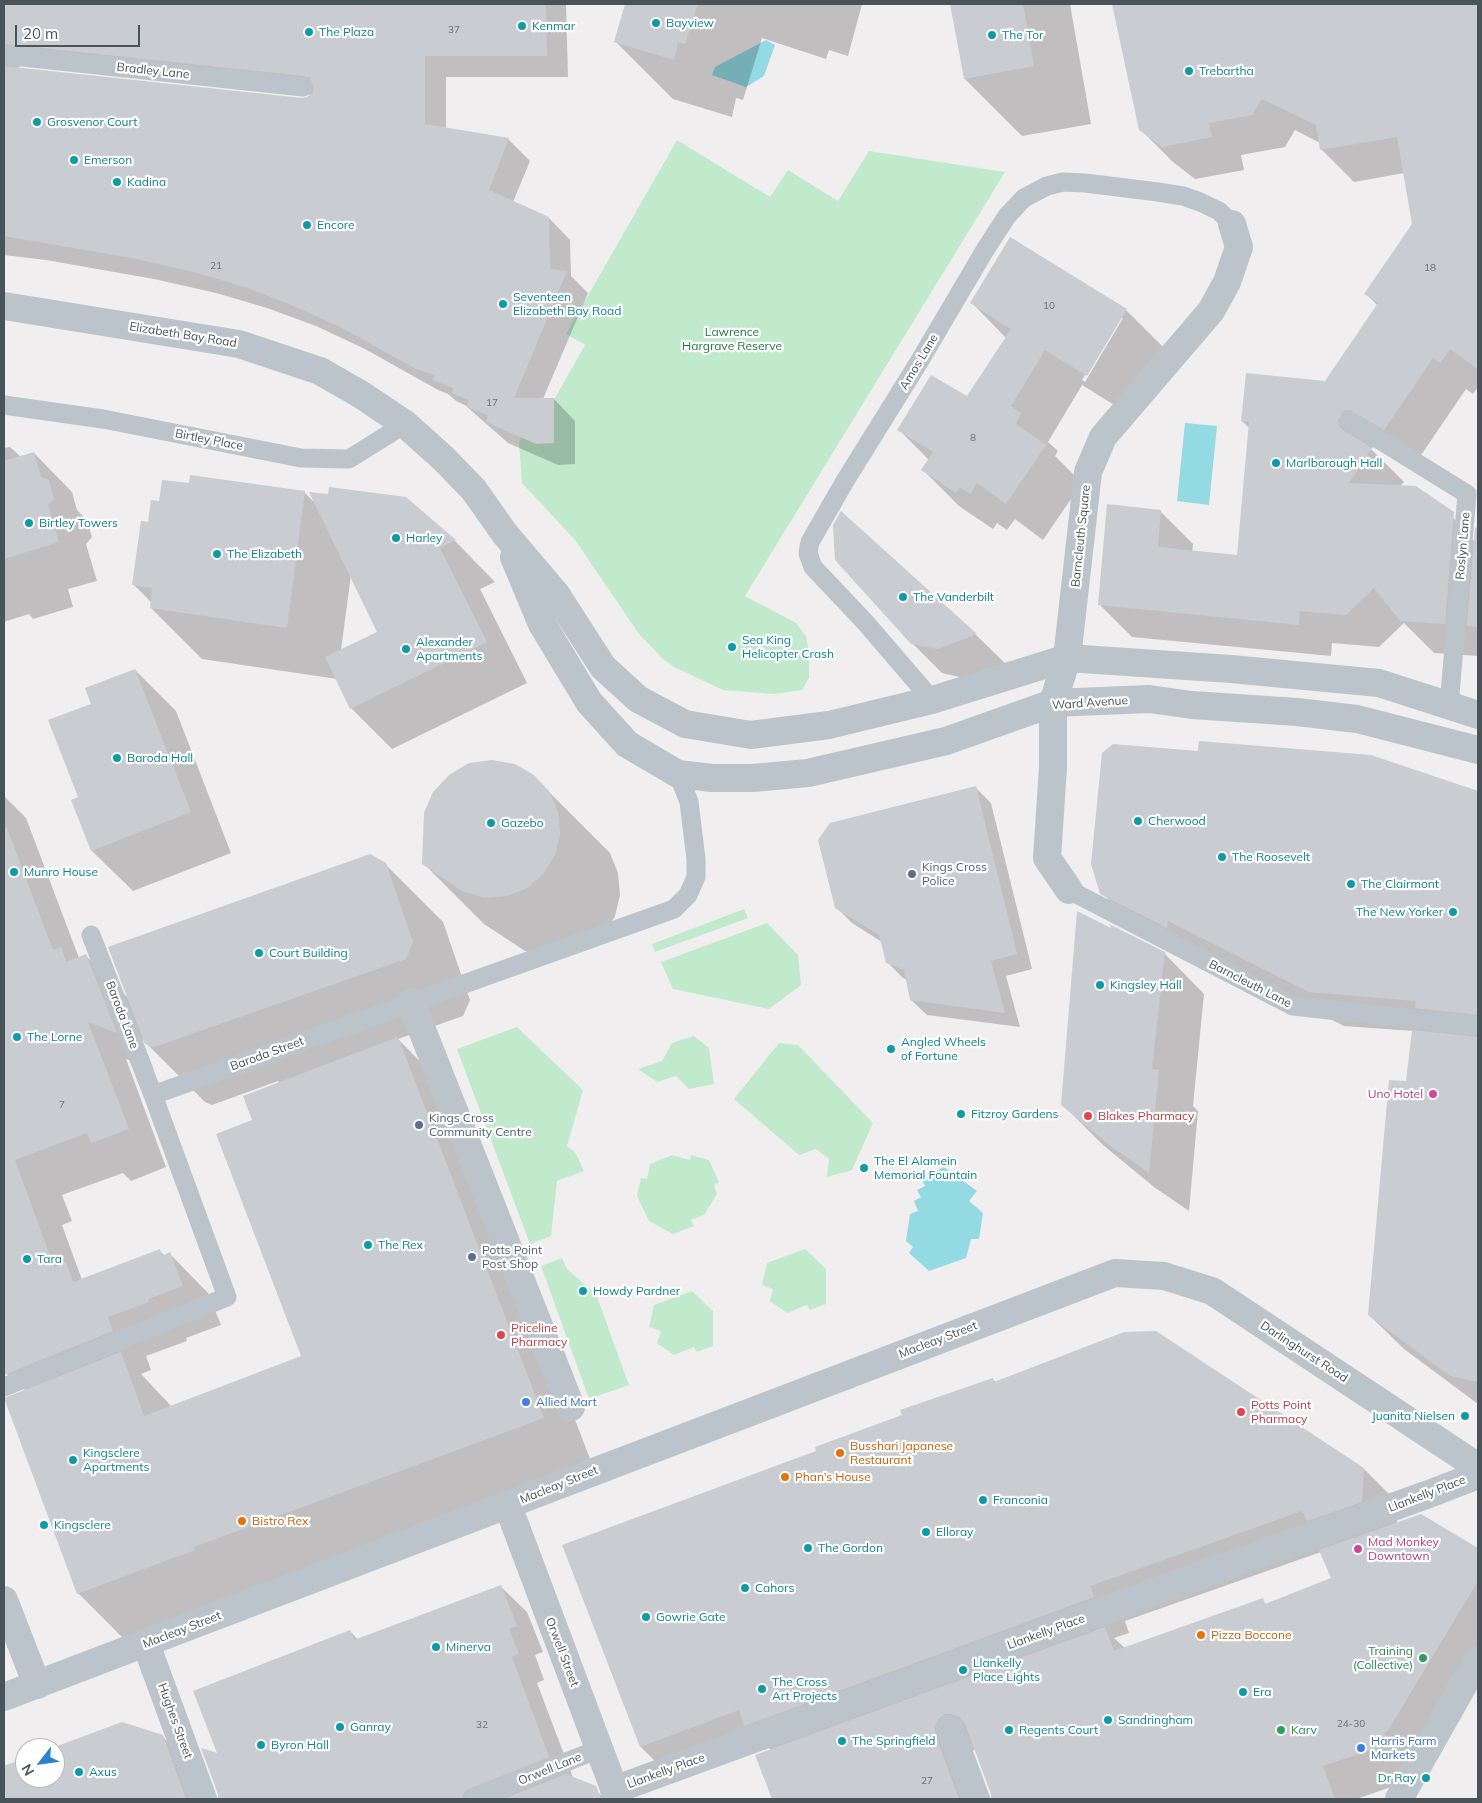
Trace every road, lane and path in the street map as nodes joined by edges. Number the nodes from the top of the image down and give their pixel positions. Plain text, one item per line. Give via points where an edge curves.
1 (4, 55) edge
2 (302, 87) dead end
3 (1232, 224) joint
4 (4, 306) edge
5 (4, 405) edge
6 (1349, 422) dead end
7 (405, 424) junction
8 (505, 534) junction
9 (1067, 658) junction
10 (932, 700) junction
11 (1053, 703) junction
12 (1449, 706) junction
13 (1478, 715) edge
14 (1478, 750) edge
15 (678, 774) junction
16 (1068, 890) joint
17 (91, 935) dead end
18 (412, 1002) junction
19 (1478, 1026) edge
20 (153, 1095) junction
21 (1115, 1273) joint
22 (4, 1387) edge
23 (571, 1408) dead end
24 (1478, 1467) edge
25 (1478, 1474) edge
26 (508, 1506) junction
27 (4, 1600) edge
28 (146, 1644) junction
29 (1478, 1659) edge
30 (37, 1685) junction
31 (4, 1697) edge
32 (950, 1729) dead end
33 (599, 1749) junction
34 (616, 1794) edge
35 (204, 1799) edge
36 (473, 1799) edge
37 (976, 1799) edge
38 (1399, 1799) edge

1 - 2 lane, Bradley Lane
3 - 9 street, Barncleuth Square via 1239,247 1227,282 1210,311 1103,437 1088,472
3 - 10 lane, Amos Lane via 1219,211 1183,196 1063,182 1046,186 1024,198 1007,216 991,241 844,482 810,542 808,553 818,573
4 - 7 street, Elizabeth Bay Road via 239,344 320,371
5 - 7 lane, Birtley Place via 103,420 301,458 349,459
6 - 12 lane, Roslyn Lane via 1467,494
7 - 8 street, Elizabeth Bay Road via 474,490
8 - 10 street, Elizabeth Bay Road via 556,594 603,668 638,699 685,724 752,735 829,725
8 - 15 street, Elizabeth Bay Road via 542,624 589,702 627,744
9 - 10 street
9 - 11 street, Barncleuth Square
9 - 12 street via 1379,683
11 - 14 street, Ward Avenue via 1149,699 1356,718
11 - 15 street, Ward Avenue via 946,741 808,773 753,778
11 - 16 street, Barncleuth Square via 1047,858
12 - 13 street
15 - 18 lane, Baroda Street via 689,802 696,877 688,895 674,909
16 - 19 lane, Barncleuth Lane via 1293,1006
17 - 20 lane, Baroda Lane
18 - 20 lane, Baroda Street
18 - 23 street
20 - 22 lane via 227,1298
21 - 24 street, Darlinghurst Road via 1164,1276 1212,1291
21 - 26 street, Macleay Street
25 - 34 street, Llankelly Place
26 - 28 street, Macleay Street
26 - 33 street, Orwell Street
27 - 30 street
28 - 30 street, Macleay Street
28 - 35 street, Hughes Street
29 - 38 street
30 - 31 street, Macleay Street
32 - 37 street
33 - 34 street, Orwell Street
33 - 36 lane, Orwell Lane

